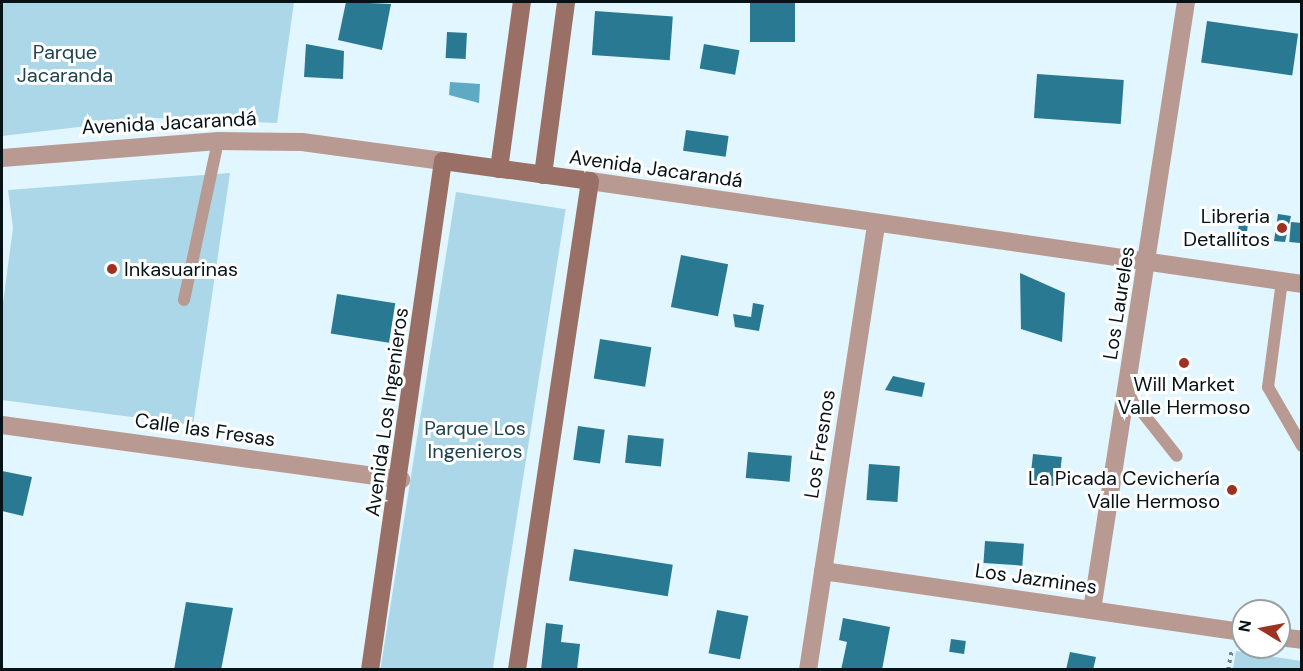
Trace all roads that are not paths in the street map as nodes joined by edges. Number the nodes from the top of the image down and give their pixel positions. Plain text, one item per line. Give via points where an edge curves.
1 (522, 2) edge
2 (566, 2) edge
3 (1186, 2) edge
4 (218, 141) junction
5 (2, 158) edge
6 (443, 161) junction
7 (499, 168) junction
8 (543, 175) junction
9 (590, 181) junction
10 (876, 224) junction
11 (1149, 262) junction
12 (1282, 281) junction
13 (1302, 284) edge
14 (184, 300) dead end
15 (1128, 393) junction
16 (2, 425) edge
17 (1302, 446) edge
18 (1177, 456) dead end
19 (401, 480) junction
20 (824, 571) junction
21 (1092, 610) junction
22 (1231, 630) edge
23 (370, 669) edge
24 (517, 669) edge
25 (808, 669) edge

1 - 7 street
2 - 8 street
3 - 11 street, Los Laureles
4 - 5 street, Avenida Jacarandá
4 - 6 street, Avenida Jacarandá via 302,142
4 - 14 lane
6 - 7 street, Avenida Jacarandá
6 - 19 street, Avenida Los Ingenieros
7 - 8 street, Avenida Jacarandá
8 - 9 street, Avenida Jacarandá
9 - 10 street, Avenida Jacarandá
9 - 24 street
10 - 11 street, Avenida Jacarandá
10 - 20 street, Los Fresnos
11 - 12 street, Avenida Jacarandá
11 - 15 street, Los Laureles
12 - 13 street, Avenida Jacarandá
12 - 17 lane via 1268,387
15 - 18 lane
15 - 21 street, Los Laureles
16 - 19 street, Calle las Fresas
19 - 23 street, Avenida Los Ingenieros
20 - 21 street, Los Jazmines
20 - 25 street, Los Fresnos
21 - 22 street, Los Jazmines

